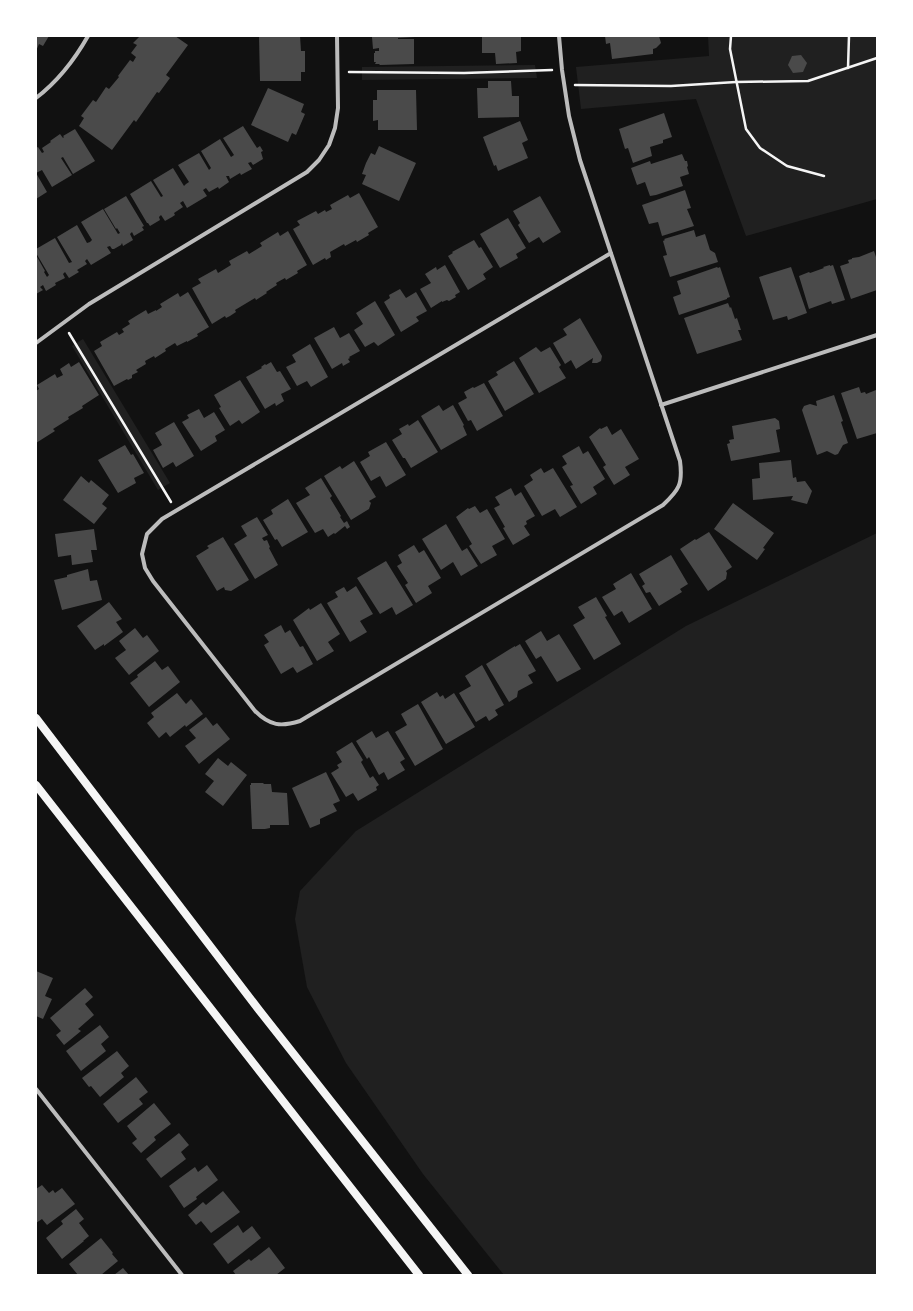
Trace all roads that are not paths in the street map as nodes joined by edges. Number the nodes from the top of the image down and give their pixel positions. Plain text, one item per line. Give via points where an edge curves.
1 (88, 36) edge
2 (337, 36) edge
3 (559, 36) edge
4 (36, 98) edge
5 (610, 253) junction
6 (877, 335) edge
7 (36, 343) edge
8 (661, 405) junction
9 (36, 718) edge
10 (36, 785) edge
11 (36, 1089) edge
12 (182, 1275) edge
13 (419, 1275) edge
14 (468, 1275) edge

1 - 4 street via 78,52
2 - 7 street via 338,108 329,145 319,160 306,172 89,304
3 - 5 street via 569,116 580,160
5 - 8 street
5 - 8 street via 162,519 147,534 142,554 145,568 264,720 277,724 300,721 663,504 676,493 682,473 680,461
6 - 8 street
9 - 14 main road via 259,1010
10 - 13 main road
11 - 12 street

